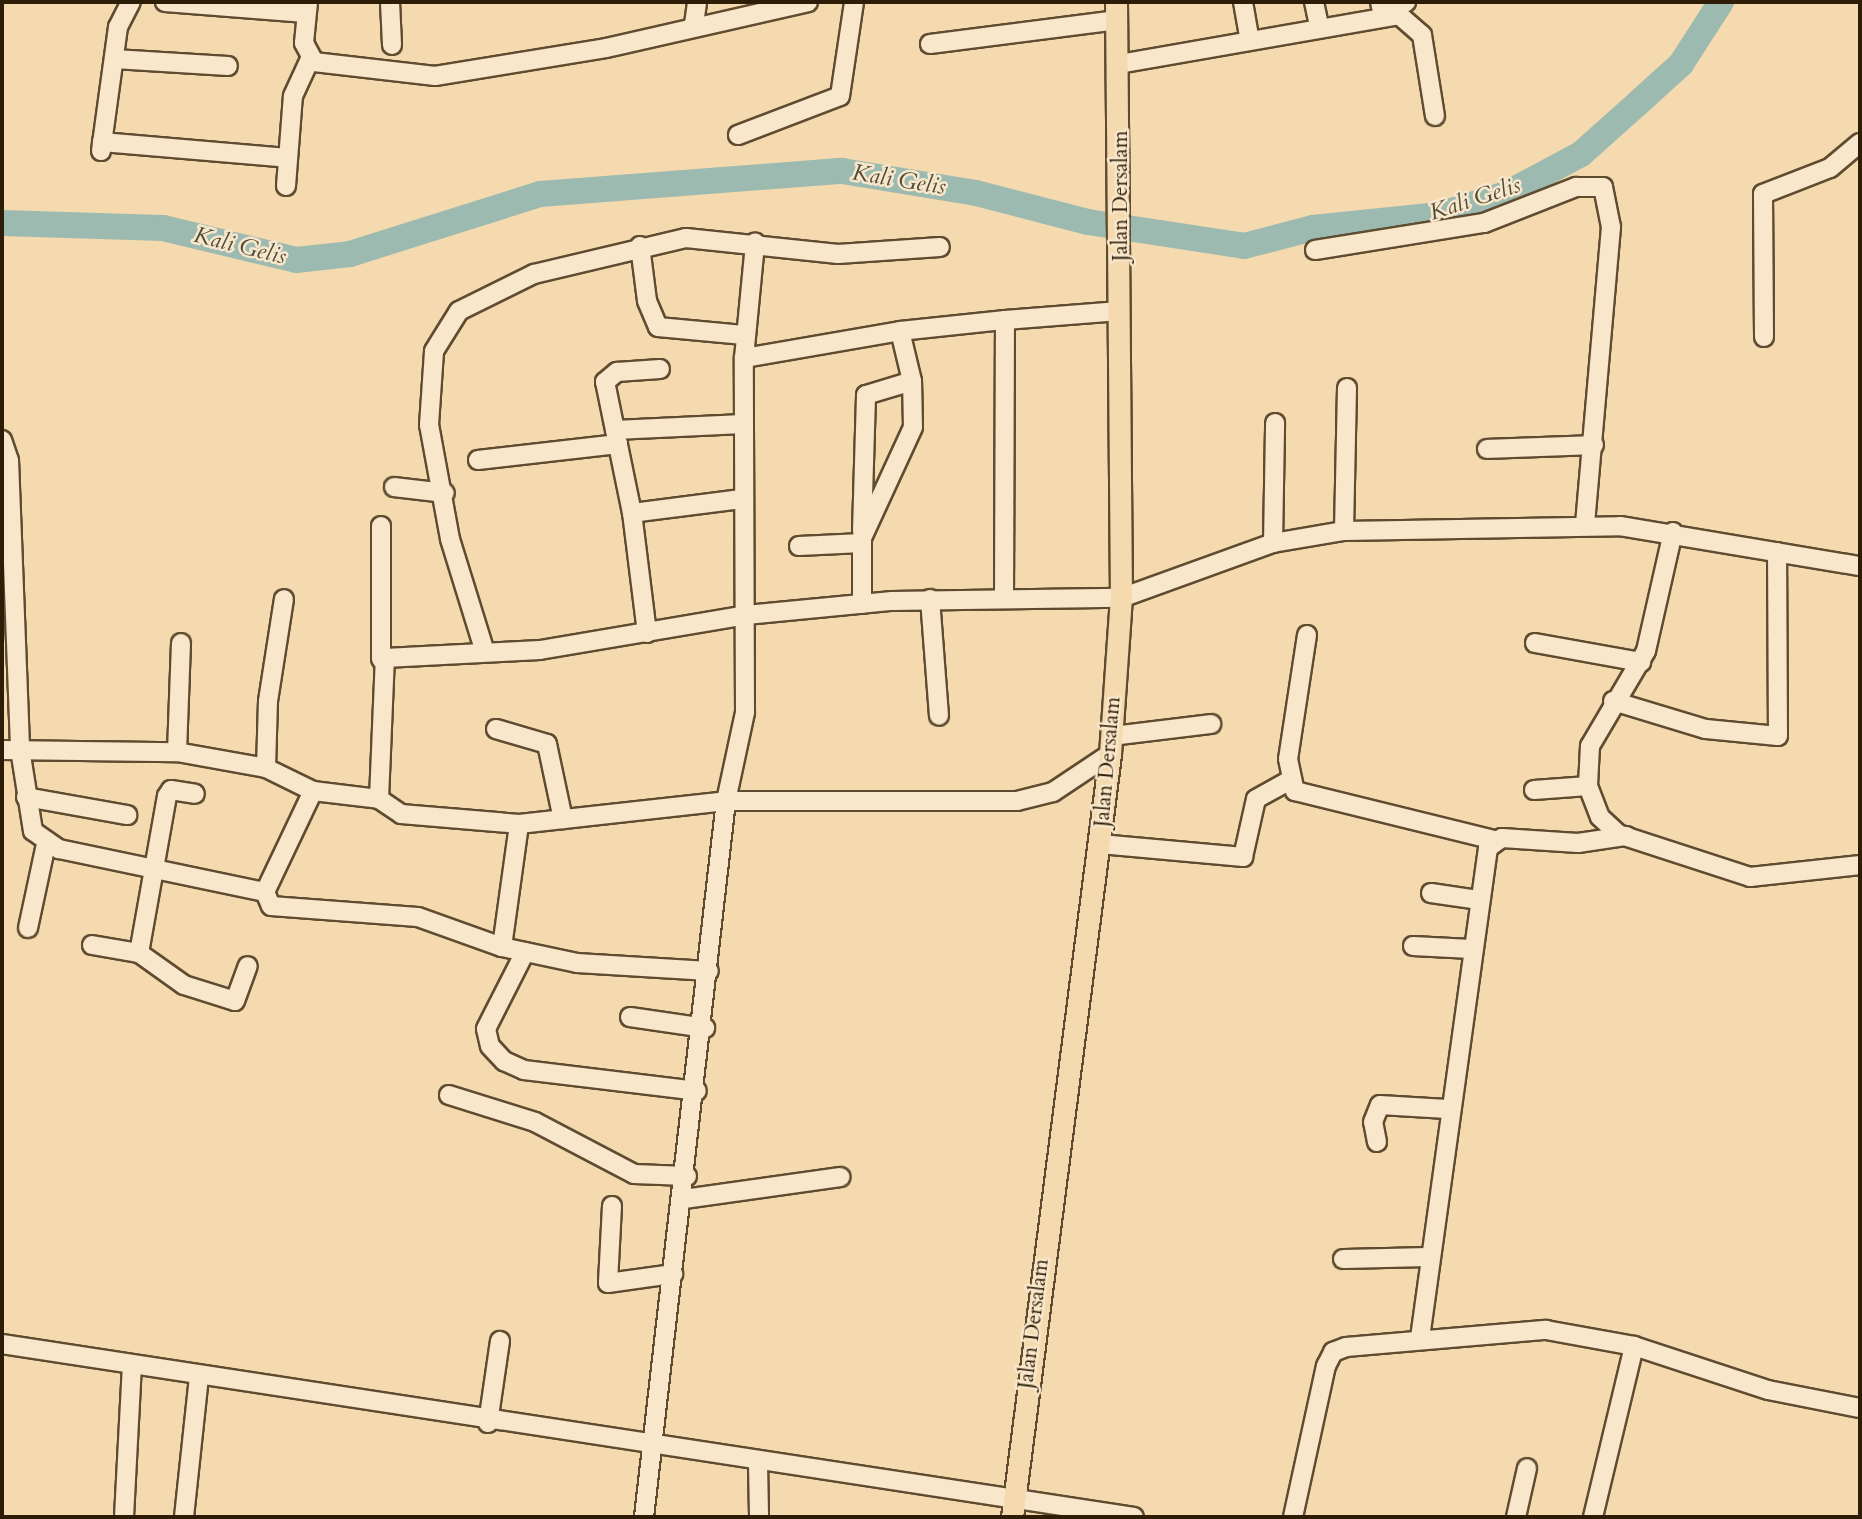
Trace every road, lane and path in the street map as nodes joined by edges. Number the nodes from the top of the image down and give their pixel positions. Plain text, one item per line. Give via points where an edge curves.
1 (131, 2) edge
2 (164, 2) edge
3 (390, 2) edge
4 (697, 2) edge
5 (808, 2) edge
6 (854, 2) edge
7 (1243, 2) edge
8 (1314, 2) edge
9 (1406, 2) edge
10 (307, 7) edge
11 (1381, 9) edge
12 (1116, 11) edge
13 (694, 24) junction
14 (1319, 26) junction
15 (1249, 37) junction
16 (930, 44) dead end
17 (392, 45) dead end
18 (114, 59) junction
19 (310, 59) junction
20 (1118, 64) junction
21 (229, 66) dead end
22 (1435, 116) dead end
23 (738, 135) dead end
24 (1860, 143) edge
25 (286, 158) junction
26 (286, 186) dead end
27 (755, 243) junction
28 (640, 246) junction
29 (940, 247) dead end
30 (1315, 250) dead end
31 (1120, 311) junction
32 (1005, 320) junction
33 (900, 331) junction
34 (744, 335) junction
35 (1764, 337) dead end
36 (744, 358) junction
37 (660, 369) dead end
38 (912, 381) junction
39 (1347, 388) dead end
40 (1275, 423) dead end
41 (743, 424) junction
42 (616, 437) junction
43 (2, 440) edge
44 (1594, 445) junction
45 (1487, 449) dead end
46 (478, 460) dead end
47 (394, 487) dead end
48 (445, 493) junction
49 (741, 499) junction
50 (632, 513) junction
51 (1585, 524) junction
52 (381, 526) dead end
53 (1344, 531) junction
54 (1673, 532) junction
55 (862, 540) junction
56 (1273, 543) junction
57 (799, 546) dead end
58 (1777, 552) junction
59 (1860, 566) edge
60 (7, 589) edge
61 (1004, 598) junction
62 (1121, 598) junction
63 (284, 599) dead end
64 (930, 599) junction
65 (863, 604) junction
66 (746, 615) junction
67 (647, 633) junction
68 (1307, 635) dead end
69 (181, 643) dead end
70 (1535, 643) dead end
71 (484, 649) junction
72 (381, 659) junction
73 (1641, 662) junction
74 (1613, 701) junction
75 (939, 716) dead end
76 (1211, 724) dead end
77 (496, 729) dead end
78 (1111, 745) junction
79 (11, 750) edge
80 (177, 752) junction
81 (266, 768) junction
82 (1289, 781) junction
83 (1588, 786) junction
84 (1534, 790) dead end
85 (313, 791) junction
86 (195, 794) dead end
87 (26, 797) junction
88 (379, 799) junction
89 (726, 801) junction
90 (127, 815) dead end
91 (563, 819) junction
92 (519, 824) junction
93 (1626, 836) junction
94 (1494, 840) junction
95 (46, 844) junction
96 (1100, 844) junction
97 (1860, 865) edge
98 (157, 867) junction
99 (265, 892) junction
100 (1431, 893) dead end
101 (1479, 900) junction
102 (28, 928) dead end
103 (92, 945) dead end
104 (1413, 946) dead end
105 (502, 947) junction
106 (1471, 949) junction
107 (525, 952) junction
108 (139, 953) junction
109 (248, 966) dead end
110 (709, 971) junction
111 (630, 1017) dead end
112 (705, 1028) junction
113 (698, 1091) junction
114 (449, 1095) dead end
115 (1447, 1109) junction
116 (1377, 1142) dead end
117 (687, 1176) junction
118 (840, 1177) dead end
119 (684, 1199) junction
120 (612, 1206) dead end
121 (1429, 1257) junction
122 (1343, 1259) dead end
123 (673, 1274) junction
124 (1420, 1338) junction
125 (500, 1341) dead end
126 (2, 1344) edge
127 (1634, 1346) junction
128 (132, 1366) junction
129 (199, 1377) junction
130 (1860, 1405) edge
131 (488, 1423) junction
132 (650, 1448) junction
133 (758, 1464) junction
134 (1527, 1468) dead end
135 (1013, 1509) edge
136 (124, 1517) edge
137 (184, 1517) edge
138 (645, 1517) edge
139 (759, 1517) edge
140 (1134, 1517) edge
141 (1293, 1517) edge
142 (1516, 1517) edge
143 (1593, 1517) edge

1 - 18 street via 120,18
2 - 10 street
3 - 17 street
4 - 13 street
5 - 13 street
6 - 23 street via 840,96
7 - 15 street
8 - 14 street
9 - 11 street
10 - 19 street
11 - 14 street
11 - 22 street via 1405,17 1422,35
12 - 16 street
12 - 20 main road, Jalan Dersalam
13 - 19 street via 470,74 366,72
14 - 15 street
15 - 20 street
18 - 21 street
18 - 25 street via 102,147
19 - 25 street via 295,88
20 - 31 main road, Jalan Dersalam
24 - 35 street via 1830,168 1763,194
25 - 26 street
27 - 28 street via 685,238
27 - 29 street via 838,254
27 - 34 street
28 - 34 street via 647,301 658,327
28 - 48 street via 493,290 442,331 429,377 429,425
30 - 44 street via 1484,223 1576,187 1603,187 1611,227
31 - 32 street
31 - 62 main road, Jalan Dersalam
32 - 33 street
32 - 61 street
33 - 36 street
33 - 38 street
34 - 36 street
36 - 41 street
37 - 42 street via 606,378
38 - 55 street via 906,453
38 - 55 street via 877,387 865,397
39 - 53 street
40 - 56 street
41 - 42 street
41 - 49 street
42 - 46 street
42 - 50 street
43 - 60 street via 9,460
44 - 45 street
44 - 51 street
47 - 48 street
48 - 71 street via 450,539
49 - 50 street
49 - 66 street
50 - 67 street
51 - 53 street
51 - 54 street
52 - 72 street
53 - 56 street
54 - 58 street
54 - 73 street via 1660,611
55 - 57 street
55 - 65 street
56 - 62 street
58 - 59 street
58 - 74 street via 1778,736 1706,729
60 - 79 street
61 - 62 street
61 - 64 street
62 - 78 main road, Jalan Dersalam
63 - 81 street via 268,701
64 - 65 street
64 - 75 street
65 - 66 street
66 - 67 street
66 - 89 street via 742,743
67 - 71 street via 540,650
68 - 82 street
69 - 80 street
70 - 73 street
71 - 72 street
72 - 88 street
73 - 74 street
74 - 83 street via 1594,732
76 - 78 street
77 - 91 street via 545,742 558,772
78 - 89 street via 1053,792 1017,801
78 - 96 main road, Jalan Dersalam
79 - 80 street
79 - 87 street
80 - 81 street
81 - 85 street
82 - 94 street via 1305,796 1428,819
82 - 96 street via 1256,799 1242,857
83 - 84 street
83 - 93 street via 1600,817
85 - 88 street
85 - 99 street
86 - 98 street via 169,791
87 - 90 street
87 - 95 street via 33,831
88 - 92 street via 401,814
89 - 91 street
89 - 110 street
91 - 92 street
92 - 105 street
93 - 94 street via 1578,843
93 - 97 street via 1750,877
94 - 101 street
95 - 98 street
95 - 102 street
96 - 135 main road, Jalan Dersalam
98 - 99 street
98 - 108 street
99 - 105 street via 276,909 418,917
100 - 101 street
101 - 106 street
103 - 108 street
104 - 106 street
105 - 107 street
106 - 115 street
107 - 110 street via 616,968
107 - 113 street via 486,1029 490,1046 504,1061 524,1070
108 - 109 street via 184,985 235,1001
110 - 112 street
111 - 112 street
112 - 113 street
113 - 117 street
114 - 117 street via 535,1122 634,1174
115 - 116 street via 1380,1105 1373,1122
115 - 121 street
117 - 119 street
118 - 119 street
119 - 123 street
120 - 123 street via 608,1283
121 - 122 street
121 - 124 street
123 - 132 street
124 - 127 street via 1546,1330
124 - 141 street via 1330,1356
125 - 131 street
126 - 128 street
127 - 130 street via 1768,1390
127 - 143 street
128 - 129 street
128 - 136 street
129 - 131 street
129 - 137 street
131 - 132 street
132 - 133 street
132 - 138 street
133 - 135 street
133 - 139 street
134 - 142 street
135 - 140 street

